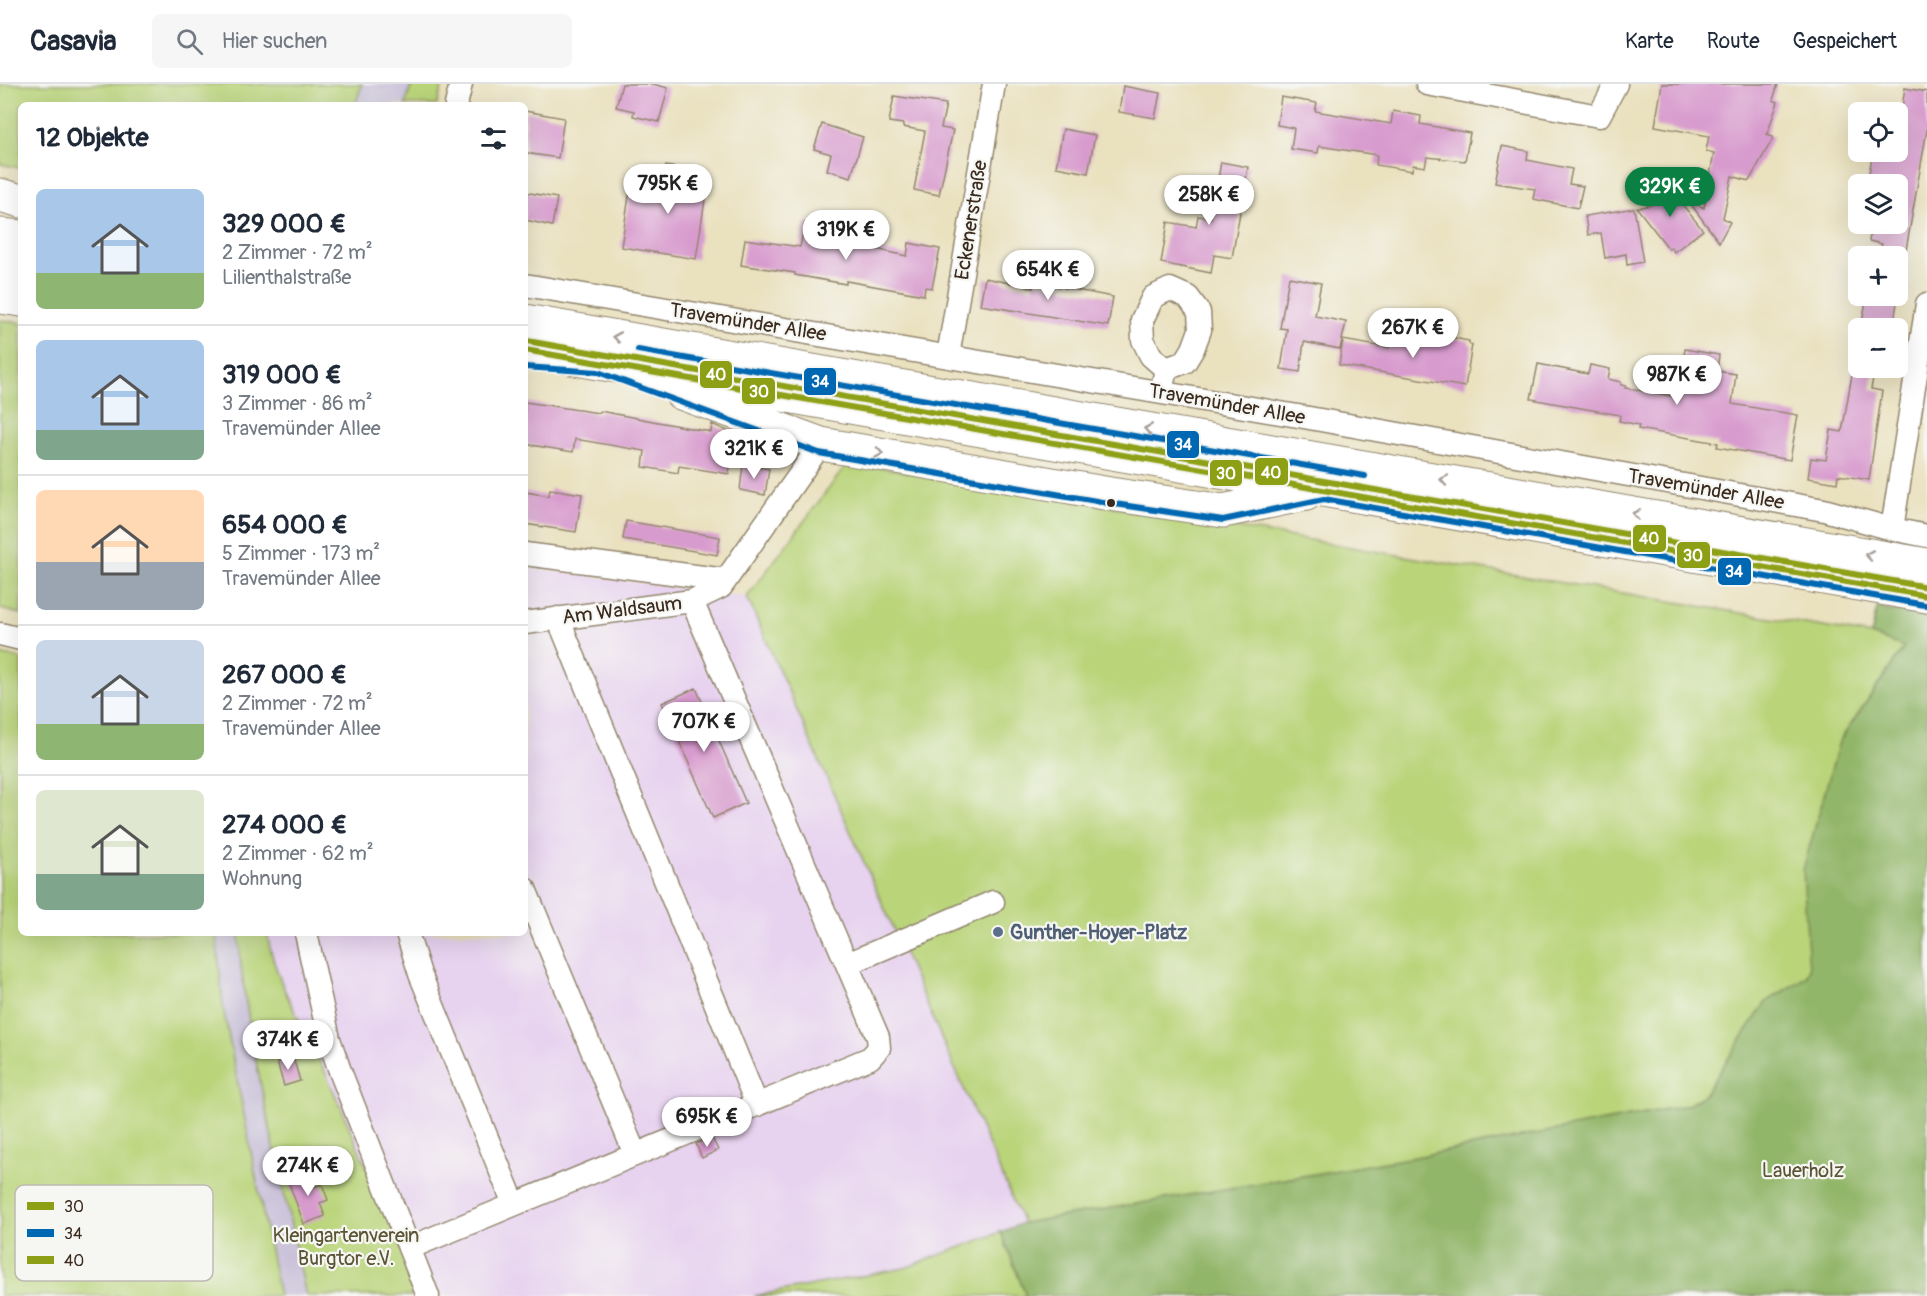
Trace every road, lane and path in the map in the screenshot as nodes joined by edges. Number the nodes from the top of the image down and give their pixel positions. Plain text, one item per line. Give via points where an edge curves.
1 (461, 84) edge
2 (994, 84) edge
3 (1427, 84) edge
4 (1616, 84) edge
5 (457, 102) edge
6 (0, 186) edge
7 (18, 188) edge
8 (0, 195) edge
9 (18, 200) edge
10 (0, 235) edge
11 (18, 237) edge
12 (0, 265) edge
13 (18, 268) edge
14 (528, 286) edge
15 (0, 297) edge
16 (18, 300) edge
17 (1927, 304) edge
18 (528, 322) edge
19 (528, 351) edge
20 (948, 356) junction
21 (528, 358) edge
22 (593, 362) junction
23 (1166, 369) dead end
24 (1161, 392) junction
25 (821, 444) junction
26 (1324, 490) junction
27 (1892, 529) junction
28 (1927, 536) edge
29 (528, 554) edge
30 (1927, 565) edge
31 (726, 580) junction
32 (1927, 596) edge
33 (692, 601) junction
34 (558, 618) junction
35 (528, 623) edge
36 (0, 634) edge
37 (18, 638) edge
38 (528, 896) edge
39 (993, 902) dead end
40 (307, 936) edge
41 (408, 936) edge
42 (847, 964) junction
43 (757, 1105) junction
44 (636, 1154) junction
45 (514, 1204) junction
46 (409, 1248) junction
47 (428, 1296) edge

1 - 5 street
2 - 20 street, Eckenerstraße
3 - 4 street via 1599,116
6 - 7 highway
8 - 9 highway
10 - 11 highway
12 - 13 highway
14 - 20 street, Travemünder Allee
15 - 16 highway
17 - 27 street
30 -> 18 highway, Travemünder Allee
19 - 22 highway
20 - 24 street, Travemünder Allee
21 - 22 highway
22 - 25 highway
22 - 26 highway
23 - 24 street
24 - 27 street, Travemünder Allee via 1824,510
25 -> 26 highway via 1223,511
25 - 31 street, Am Waldsaum
26 - 32 highway
27 - 28 street, Travemünder Allee
29 - 31 street
31 - 33 street, Am Waldsaum via 721,587
33 - 34 street, Am Waldsaum
33 - 42 street
34 - 35 street, Am Waldsaum
34 - 43 street
36 - 37 street
38 - 44 street
39 - 42 street
40 - 46 street via 329,1039
41 - 45 street
42 - 43 street via 879,1048 870,1058
43 - 44 street
44 - 45 street
45 - 46 street
46 - 47 street

